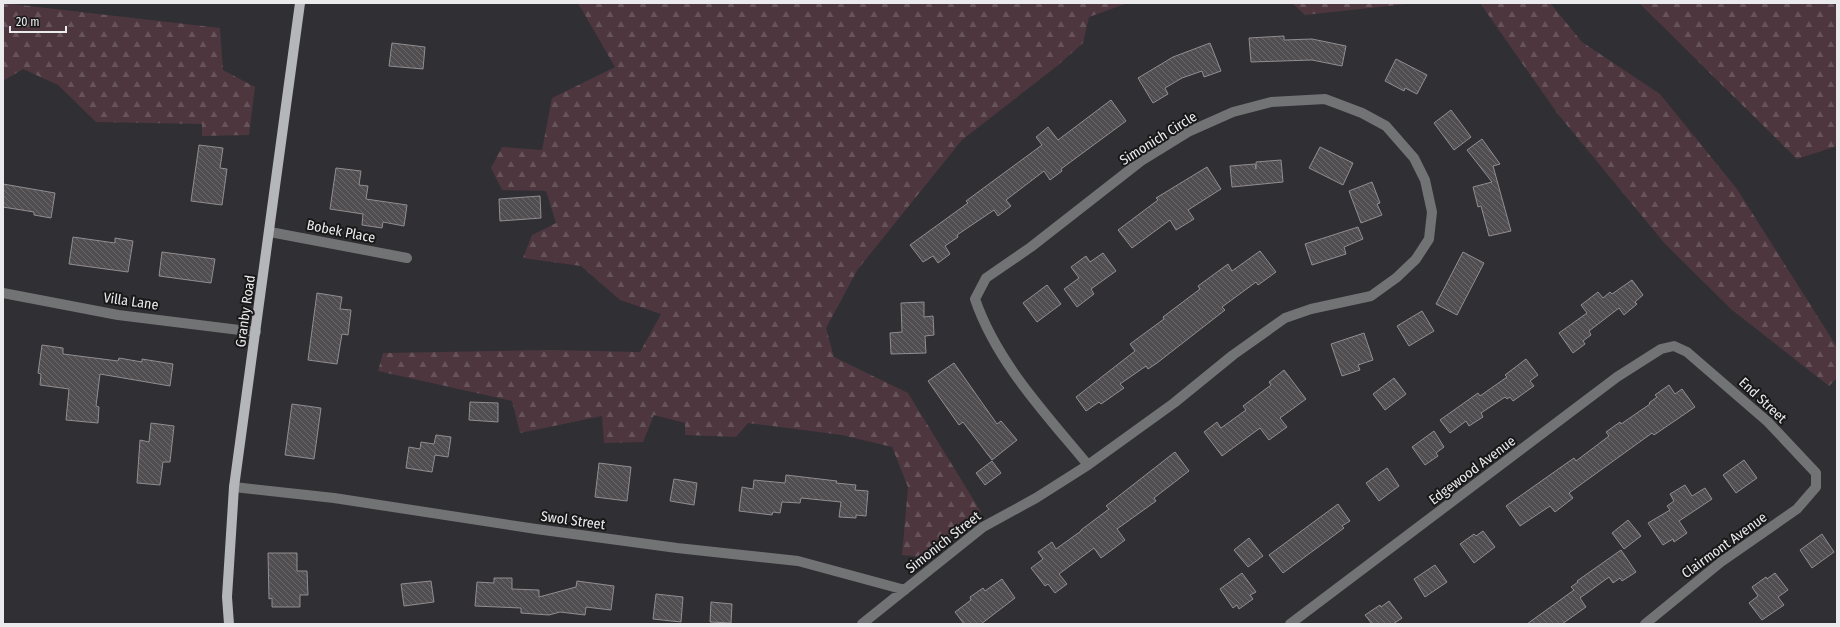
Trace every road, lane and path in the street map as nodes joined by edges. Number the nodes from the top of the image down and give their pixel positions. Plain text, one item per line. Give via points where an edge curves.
1 (300, 3) edge
2 (270, 232) junction
3 (407, 258) dead end
4 (3, 293) edge
5 (256, 332) junction
6 (1674, 346) joint
7 (1088, 465) junction
8 (234, 487) junction
9 (1816, 487) joint
10 (906, 590) junction
11 (229, 624) edge
12 (862, 624) edge
13 (1290, 624) edge
14 (1645, 624) edge

1 - 2 main road, Granby Road
2 - 3 street, Bobek Place
2 - 5 main road, Granby Road
4 - 5 street, Villa Lane via 118,314
5 - 8 main road, Granby Road
6 - 9 street, End Street via 1699,361 1768,422 1816,473
6 - 13 street, Edgewood Avenue via 1661,349 1617,377
7 - 7 street, Simonich Circle via 1030,395 995,343 975,299 986,278 1031,247 1141,161 1188,132 1233,112 1271,102 1325,99 1362,113 1386,126 1414,158 1425,180 1432,212 1429,239 1416,259 1371,296 1311,309 1285,318
7 - 10 street, Simonich Street via 983,527
8 - 10 street, Swol Street via 334,498 669,547 798,561
8 - 11 main road, Granby Road via 227,597
9 - 14 street, Clairmont Avenue via 1797,509 1721,562
10 - 12 street, Simonich Street

